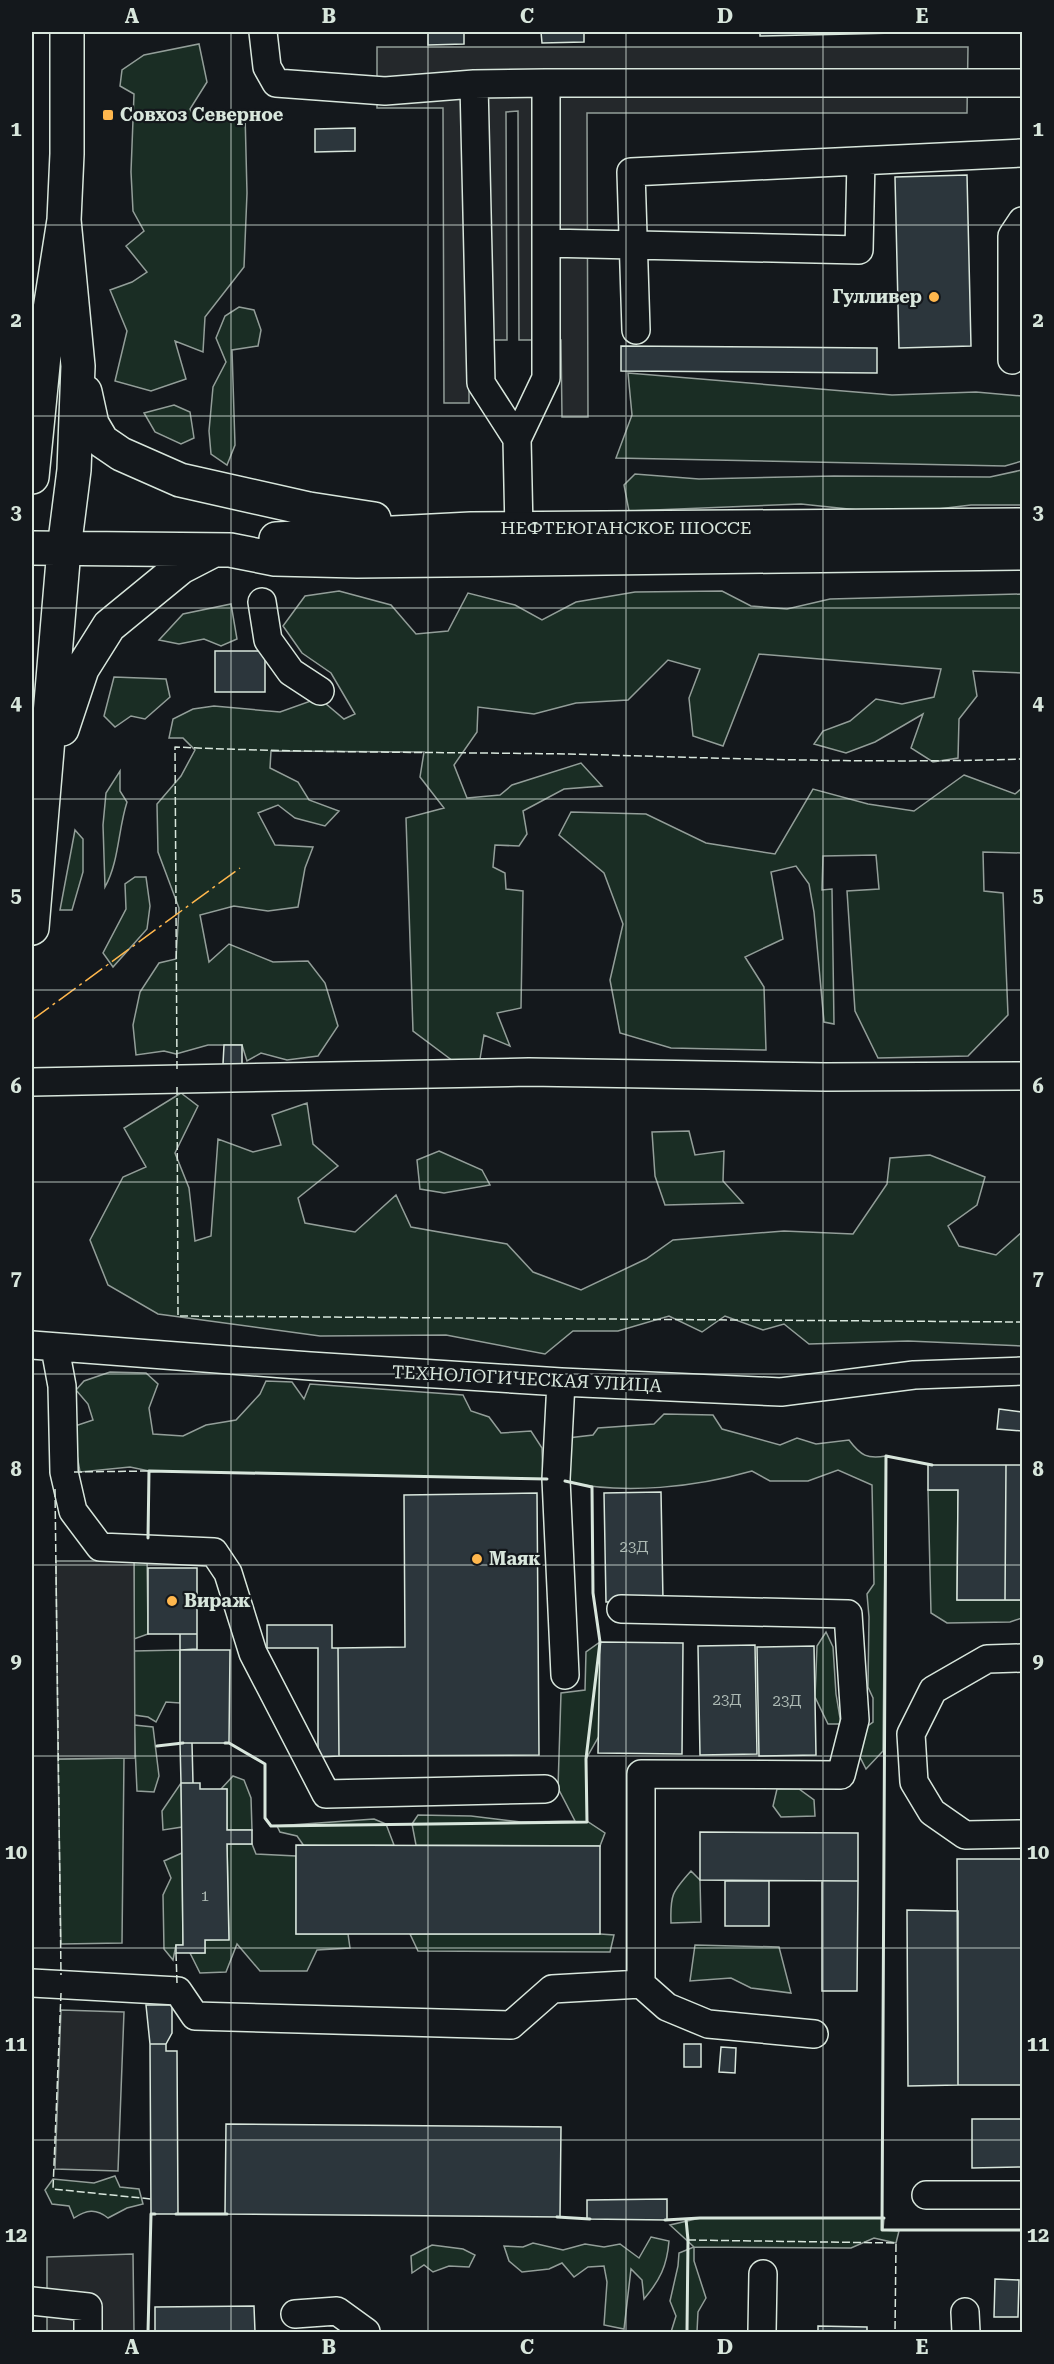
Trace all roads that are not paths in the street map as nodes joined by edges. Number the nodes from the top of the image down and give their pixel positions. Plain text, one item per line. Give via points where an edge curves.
1 (67, 32) edge
2 (263, 32) edge
3 (546, 83) junction
4 (1023, 83) edge
5 (474, 84) junction
6 (1023, 153) edge
7 (861, 161) junction
8 (64, 220) junction
9 (1023, 221) edge
10 (546, 243) junction
11 (633, 245) junction
12 (636, 330) dead end
13 (1012, 360) dead end
14 (78, 366) junction
15 (34, 419) edge
16 (517, 439) junction
17 (32, 477) edge
18 (1023, 525) edge
19 (471, 529) junction
20 (519, 530) junction
21 (32, 548) edge
22 (64, 549) junction
23 (222, 550) junction
24 (1023, 553) edge
25 (262, 602) dead end
26 (320, 691) dead end
27 (44, 782) junction
28 (32, 928) edge
29 (1023, 1076) edge
30 (32, 1082) edge
31 (44, 1347) edge
32 (1023, 1371) edge
33 (561, 1382) junction
34 (621, 1609) dead end
35 (1023, 1658) edge
36 (565, 1675) dead end
37 (545, 1789) dead end
38 (1023, 1834) edge
39 (32, 1983) edge
40 (641, 1984) junction
41 (814, 2034) dead end
42 (926, 2195) dead end
43 (1023, 2195) edge
44 (763, 2274) dead end
45 (32, 2301) edge
46 (295, 2314) dead end
47 (88, 2332) edge
48 (366, 2332) edge
49 (762, 2332) edge

1 - 8 main road
2 - 5 street via 267,67 276,83 385,91
3 - 4 street
3 - 5 street
3 - 10 street
5 - 16 street via 481,383
6 - 7 street
7 - 11 street via 631,172
7 - 11 street via 859,250
8 - 14 main road
8 - 15 main road
9 - 13 street via 1012,236
10 - 11 street
10 - 16 street via 546,378
11 - 12 street
14 - 19 main road via 92,424 102,441 180,480 356,518
14 - 22 main road via 74,470
15 - 17 main road
16 - 20 street
18 - 20 main road, НЕФТЕЮГАНСКОЕ ШОССЕ
19 - 20 main road, НЕФТЕЮГАНСКОЕ ШОССЕ
19 - 23 main road, НЕФТЕЮГАНСКОЕ ШОССЕ via 276,539
21 - 22 main road, НЕФТЕЮГАНСКОЕ ШОССЕ
22 - 23 main road, НЕФТЕЮГАНСКОЕ ШОССЕ
22 - 27 main road
23 - 24 main road, НЕФТЕЮГАНСКОЕ ШОССЕ via 275,559 357,561
23 - 27 main road via 181,567 109,626 82,669
25 - 26 street via 268,640 291,672
27 - 28 main road
29 - 30 street via 529,1072
31 - 33 street, ТЕХНОЛОГИЧЕСКАЯ УЛИЦА
31 - 37 street via 62,1386 64,1472 73,1511 100,1547 214,1552 228,1573 253,1653 326,1794
32 - 33 street, ТЕХНОЛОГИЧЕСКАЯ УЛИЦА via 914,1375 781,1392
33 - 36 street via 556,1479
34 - 40 street via 848,1614 855,1720 841,1775 641,1774
35 - 38 street via 987,1659 933,1690 911,1734 914,1782 932,1812 965,1835
39 - 40 street via 177,1991 195,2016 511,2025 552,1989
40 - 41 street via 668,2007 708,2024
42 - 43 street
44 - 49 street
45 - 47 street via 88,2307
46 - 48 street via 337,2311

